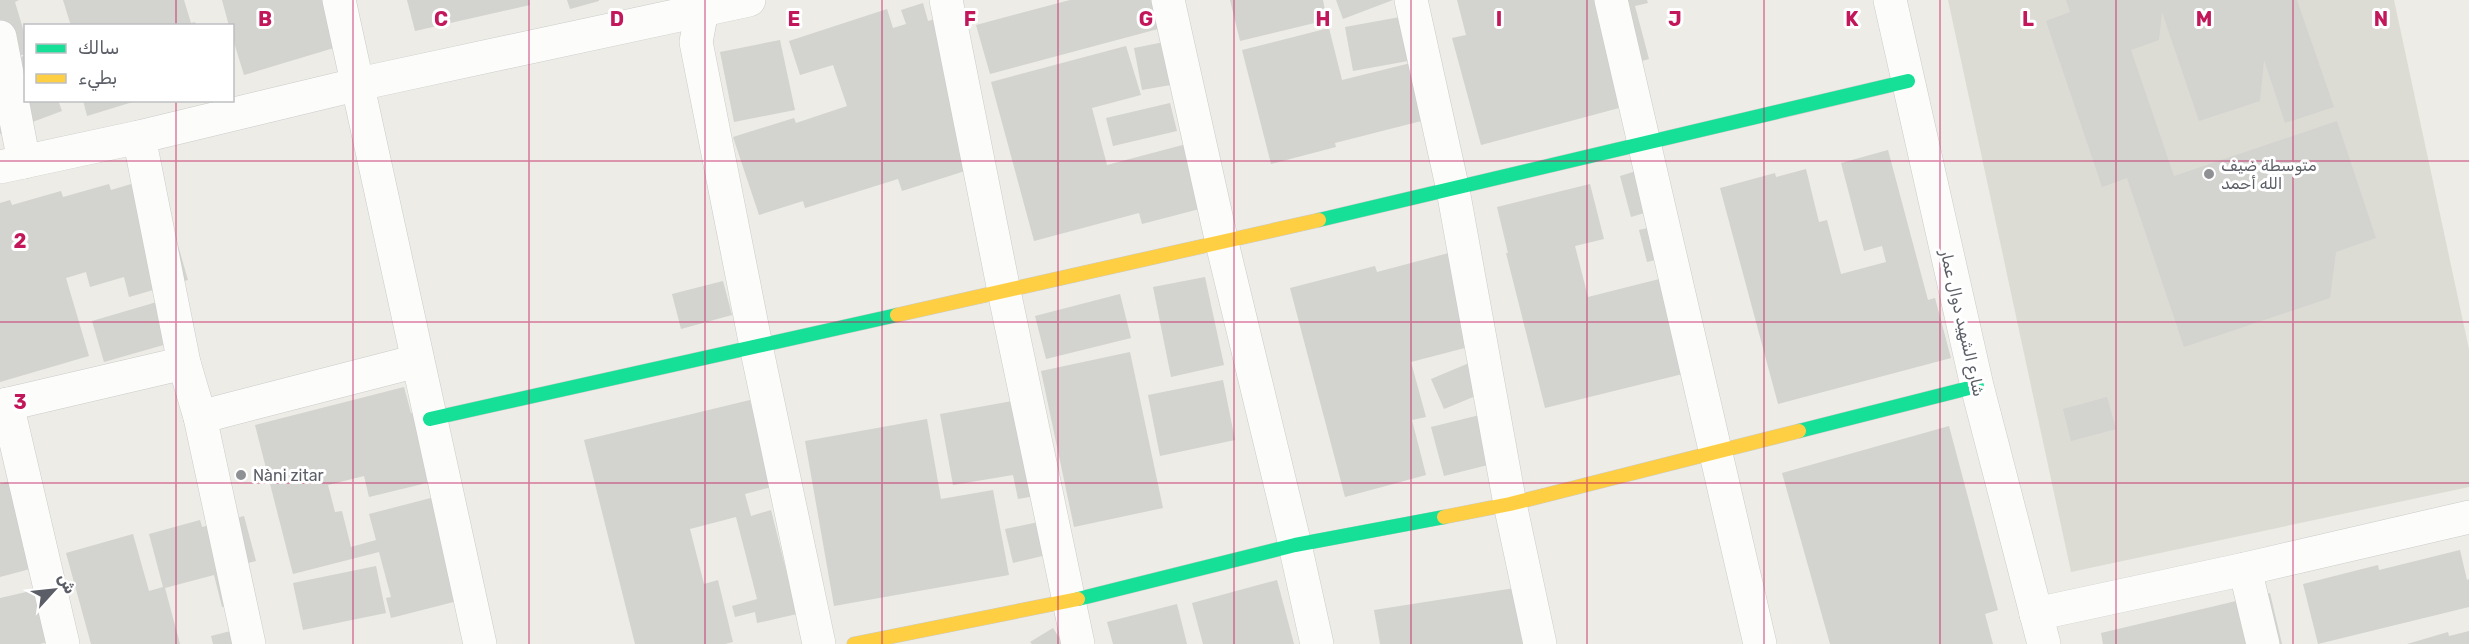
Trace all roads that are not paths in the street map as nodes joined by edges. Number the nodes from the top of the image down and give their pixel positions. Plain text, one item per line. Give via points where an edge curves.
1 (339, 0) edge
2 (749, 0) edge
3 (946, 0) edge
4 (1168, 0) edge
5 (1411, 0) edge
6 (1611, 0) edge
7 (1890, 0) edge
8 (700, 5) edge
9 (0, 37) edge
10 (1908, 81) junction
11 (359, 84) junction
12 (139, 137) junction
13 (1642, 144) junction
14 (12, 164) edge
15 (1454, 190) junction
16 (1222, 243) junction
17 (1004, 291) junction
18 (756, 346) junction
19 (417, 361) junction
20 (184, 363) junction
21 (1977, 386) junction
22 (3, 405) edge
23 (200, 417) junction
24 (430, 419) junction
25 (1715, 450) junction
26 (1510, 504) junction
27 (2469, 517) edge
28 (1296, 545) junction
29 (2245, 569) junction
30 (1068, 601) junction
31 (2040, 629) edge
32 (63, 644) edge
33 (249, 644) edge
34 (480, 644) edge
35 (819, 644) edge
36 (855, 644) edge
37 (1078, 644) edge
38 (1317, 644) edge
39 (1540, 644) edge
40 (1760, 644) edge
41 (2263, 644) edge

1 - 11 street
2 - 8 street
3 - 17 street
4 - 16 street
5 - 15 street
6 - 13 street
7 - 10 street, شارع الشهيد دوال عمار
8 - 11 street
8 - 18 street via 696,42
9 - 14 street
10 - 13 street
10 - 21 street, شارع الشهيد دوال عمار
11 - 12 street
11 - 19 street
12 - 14 street
12 - 20 street
13 - 15 street
13 - 25 street
15 - 16 street
15 - 26 street
16 - 17 street
16 - 28 street
17 - 18 street
17 - 30 street
18 - 24 street
18 - 35 street
19 - 23 street
19 - 24 street
20 - 22 street
20 - 23 street
21 - 25 street
21 - 31 street, شارع الشهيد دوال عمار
22 - 32 street
23 - 33 street
24 - 34 street
25 - 26 street
25 - 40 street
26 - 28 street
26 - 39 street
27 - 29 street
28 - 30 street
28 - 38 street
29 - 31 street
29 - 41 street
30 - 36 street
30 - 37 street

